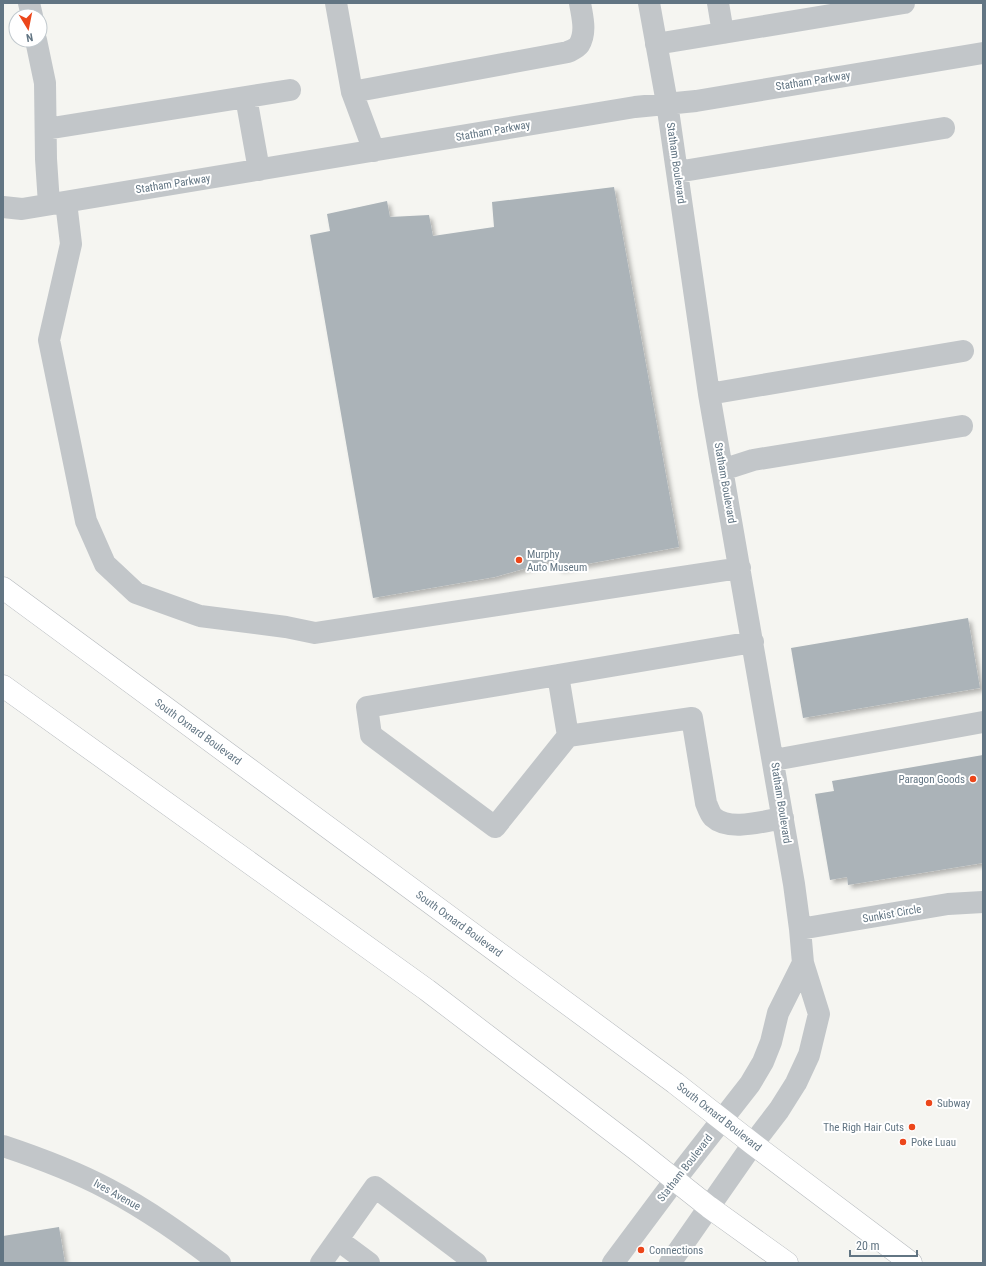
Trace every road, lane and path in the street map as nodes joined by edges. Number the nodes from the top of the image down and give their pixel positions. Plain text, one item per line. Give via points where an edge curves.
1 (336, 3) edge
2 (580, 3) edge
3 (649, 3) edge
4 (718, 3) edge
5 (904, 3) edge
6 (723, 33) junction
7 (656, 44) junction
8 (38, 48) edge
9 (983, 53) edge
10 (290, 90) dead end
11 (352, 92) junction
12 (246, 97) junction
13 (667, 103) junction
14 (944, 128) dead end
15 (46, 129) junction
16 (374, 151) junction
17 (259, 170) junction
18 (677, 172) junction
19 (57, 203) junction
20 (3, 207) edge
21 (963, 351) dead end
22 (709, 394) junction
23 (962, 426) dead end
24 (722, 470) junction
25 (740, 568) junction
26 (3, 588) edge
27 (753, 642) junction
28 (558, 675) junction
29 (3, 686) edge
30 (983, 722) edge
31 (568, 736) junction
32 (774, 760) junction
33 (783, 818) junction
34 (983, 902) edge
35 (800, 929) junction
36 (803, 964) junction
37 (722, 1121) junction
38 (752, 1144) junction
39 (3, 1146) edge
40 (675, 1180) junction
41 (710, 1207) junction
42 (338, 1240) junction
43 (197, 1256) edge
44 (220, 1263) edge
45 (321, 1263) edge
46 (369, 1263) edge
47 (476, 1263) edge
48 (613, 1263) edge
49 (670, 1263) edge
50 (787, 1263) edge
51 (911, 1263) edge

1 - 11 street
2 - 11 street via 583,36 578,46 568,52
3 - 7 street, Statham Boulevard
4 - 6 street
5 - 6 street
6 - 7 street
7 - 13 street, Statham Boulevard
8 - 15 street via 45,83
9 - 13 street, Statham Parkway
10 - 12 street
11 - 16 street
12 - 15 street
12 - 17 street
13 - 16 street, Statham Parkway
13 - 18 street, Statham Boulevard
14 - 18 street
15 - 19 street
16 - 17 street, Statham Parkway
17 - 19 street, Statham Parkway
18 - 22 street, Statham Boulevard
19 - 20 street, Statham Parkway via 22,209
19 - 25 street via 71,244 49,340 86,520 105,564 136,593 200,616 315,633
21 - 22 street
22 - 24 street, Statham Boulevard
23 - 24 street via 753,460
24 - 25 street, Statham Boulevard
25 - 27 street, Statham Boulevard
26 - 37 main road, South Oxnard Boulevard via 675,1083
27 - 28 street
27 - 32 street, Statham Boulevard
28 - 31 street
28 - 31 street via 367,707 371,734 494,827
29 - 40 main road via 427,990
30 - 32 street
31 - 33 street via 692,718 706,803 712,816 722,823 738,825
32 - 33 street, Statham Boulevard
33 - 35 street, Statham Boulevard
34 - 35 street, Sunkist Circle via 948,904
35 - 36 street, Statham Boulevard
36 - 37 street, Statham Boulevard via 778,1012 763,1062
36 - 38 street, Statham Boulevard via 820,1014 809,1055 779,1110
37 - 38 main road, South Oxnard Boulevard
37 - 40 street, Statham Boulevard
38 - 41 street, Statham Boulevard
38 - 51 main road, South Oxnard Boulevard
39 - 43 street, Ives Avenue via 52,1163 108,1189 161,1220
40 - 41 main road
40 - 48 street, Statham Boulevard
41 - 49 street, Statham Boulevard
41 - 50 main road
42 - 45 street
42 - 46 street
42 - 47 street via 375,1187
43 - 44 street, Ives Avenue

